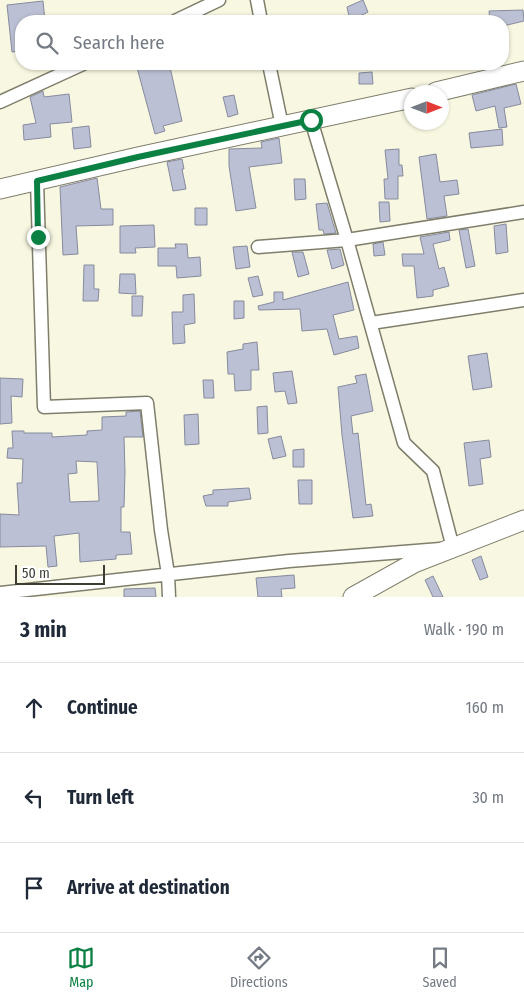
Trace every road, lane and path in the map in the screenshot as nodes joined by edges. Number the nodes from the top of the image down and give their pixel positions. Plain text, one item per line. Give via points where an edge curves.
1 (219, 0) edge
2 (257, 0) edge
3 (188, 15) edge
4 (260, 15) edge
5 (69, 70) edge
6 (270, 70) edge
7 (524, 71) edge
8 (449, 89) edge
9 (404, 100) edge
10 (0, 102) edge
11 (311, 120) junction
12 (282, 126) junction
13 (37, 181) junction
14 (0, 190) edge
15 (524, 212) edge
16 (348, 240) junction
17 (258, 247) dead end
18 (524, 300) edge
19 (370, 323) junction
20 (524, 520) edge
21 (453, 548) junction
22 (168, 574) junction
23 (0, 593) edge
24 (169, 597) edge
25 (353, 597) edge

1 - 3 street
2 - 4 street
5 - 10 street
6 - 12 street
7 - 8 street
9 - 11 street
11 - 12 street
11 - 16 street
12 - 13 street
13 - 14 street
13 - 22 street via 44,406 147,403
15 - 16 street
16 - 17 street
16 - 19 street
18 - 19 street
19 - 21 street via 404,443 434,471
20 - 21 street
21 - 22 street
21 - 25 street via 414,563
22 - 23 street
22 - 24 street

